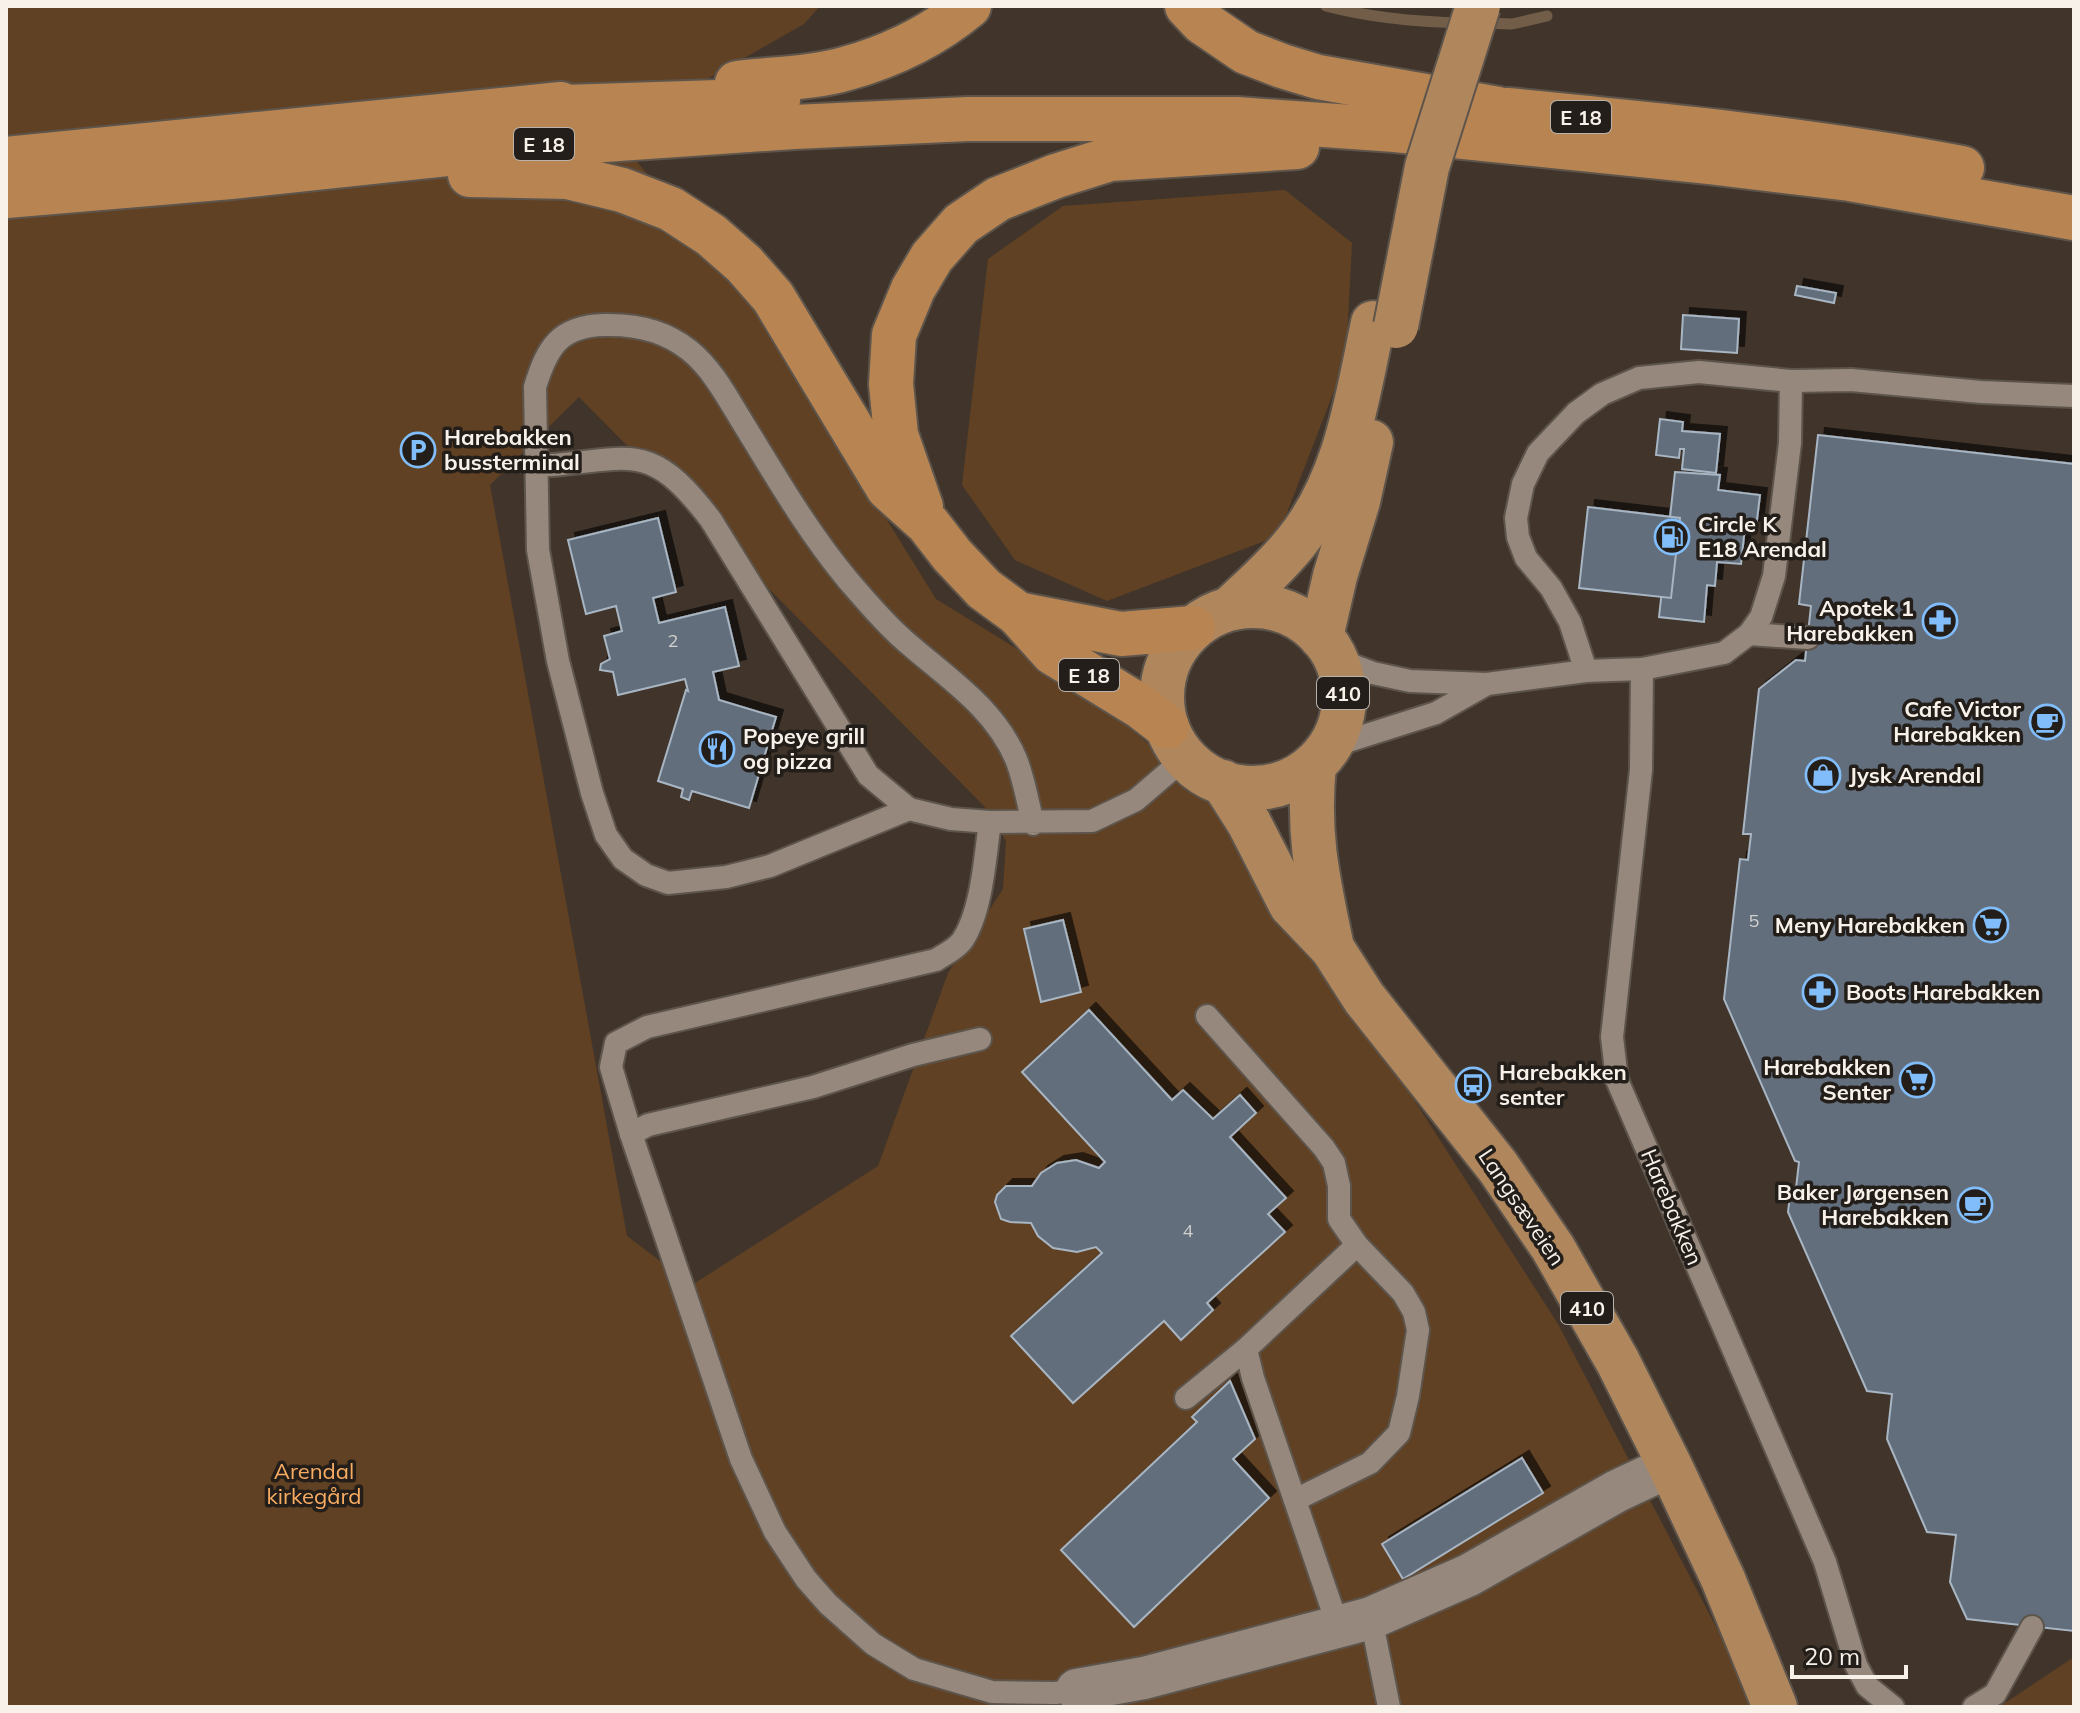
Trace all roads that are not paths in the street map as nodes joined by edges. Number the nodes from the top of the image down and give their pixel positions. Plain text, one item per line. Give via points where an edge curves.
1 (969, 6) edge
2 (1187, 6) edge
3 (1453, 6) edge
4 (1478, 6) edge
5 (533, 108) junction
6 (1498, 109) junction
7 (1544, 144) junction
8 (6, 159) edge
9 (231, 177) junction
10 (2074, 189) edge
11 (6, 196) edge
12 (2074, 218) edge
13 (1384, 324) junction
14 (1791, 381) junction
15 (2074, 396) edge
16 (536, 466) junction
17 (928, 524) junction
18 (1231, 608) junction
19 (1018, 614) junction
20 (1193, 628) junction
21 (1749, 634) junction
22 (1808, 638) dead end
23 (1329, 648) junction
24 (1642, 669) junction
25 (1586, 671) junction
26 (1487, 684) junction
27 (1176, 742) junction
28 (1322, 756) junction
29 (1223, 782) junction
30 (909, 809) junction
31 (990, 822) junction
32 (1033, 824) junction
33 (1332, 948) junction
34 (1207, 1016) dead end
35 (980, 1039) dead end
36 (631, 1134) junction
37 (1357, 1245) junction
38 (1246, 1349) junction
39 (1186, 1398) dead end
40 (1670, 1466) junction
41 (1295, 1500) junction
42 (1355, 1622) junction
43 (2032, 1627) dead end
44 (1077, 1690) joint
45 (1389, 1707) edge
46 (1775, 1707) edge
47 (1893, 1707) edge
48 (1974, 1707) edge

1 - 5 highway, E 18 via 900,49 846,69
2 - 6 highway, E 18 via 1246,52 1282,66
3 - 13 main road, 410 via 1424,86 1381,262
4 - 13 main road, 410, bridge
5 - 6 highway, E 18 via 1098,92
5 - 8 highway, E 18
6 - 10 highway, E 18 via 1844,147
7 - 9 highway, E 18 via 1237,119 968,119 532,145
7 - 12 highway, E 18 via 1850,179
7 - 17 highway, E 18 via 1296,147 1110,159 998,199 961,224 932,257 894,335 896,435
9 - 11 highway, E 18
9 - 17 highway, E 18 via 568,177 671,209 711,235 773,297 888,488
13 - 18 main road, 410 via 1330,489 1296,543
13 - 23 main road, 410 via 1386,385 1335,576
14 - 15 lane via 1851,380
14 - 21 lane via 1790,443 1774,576 1761,617
14 - 25 lane via 1699,372 1639,378 1602,394 1538,453 1523,484 1518,537 1526,558 1570,622
16 - 30 lane via 623,457 665,470 687,488 868,775
16 - 30 lane via 538,550 558,661 601,821 623,859 668,883 726,877 770,866
16 - 32 lane via 535,387 543,362 563,336 582,325 628,325 660,333 689,350 711,372 810,531 848,580 903,639 983,708 1003,734 1017,760
17 - 19 highway, E 18 via 984,589
18 - 20 main road, 410
18 - 23 main road, 410 via 1280,610 1303,621
19 - 20 highway, E 18 via 1121,634
19 - 27 highway, E 18 via 1053,653 1141,707
20 - 27 main road, 410 via 1165,673 1162,701
21 - 22 lane
21 - 24 lane via 1724,653
23 - 26 lane via 1373,673 1410,681
23 - 28 main road, 410 via 1343,681 1344,704 1339,727
24 - 25 lane
24 - 47 lane, Harebakken via 1641,770 1612,1037 1617,1080 1825,1562 1856,1665 1867,1686
25 - 26 lane
26 - 28 lane via 1436,713
27 - 29 main road, 410 via 1202,773
27 - 32 lane via 1136,800 1092,821
28 - 29 main road, 410 via 1294,778 1271,786 1246,788
28 - 33 main road, Langsæveien / 410 via 1311,799 1312,839
29 - 33 main road, Langsæveien / 410 via 1291,905
30 - 31 lane
31 - 32 lane
31 - 36 lane via 975,913 962,940 936,960 647,1027 616,1043 611,1067
33 - 40 main road, Langsæveien / 410 via 1553,1248
34 - 37 lane via 1334,1163 1339,1219
35 - 36 lane via 813,1087 648,1125
36 - 44 lane via 741,1459 775,1532 806,1579 873,1644 914,1669 992,1692
37 - 38 lane
37 - 41 lane via 1414,1312 1418,1330 1408,1396 1399,1433 1370,1463
38 - 39 lane
38 - 41 lane
40 - 42 street via 1469,1575
40 - 46 main road, Langsæveien / 410
41 - 42 lane
42 - 44 street via 1144,1678
42 - 45 lane
43 - 48 lane via 1995,1694

